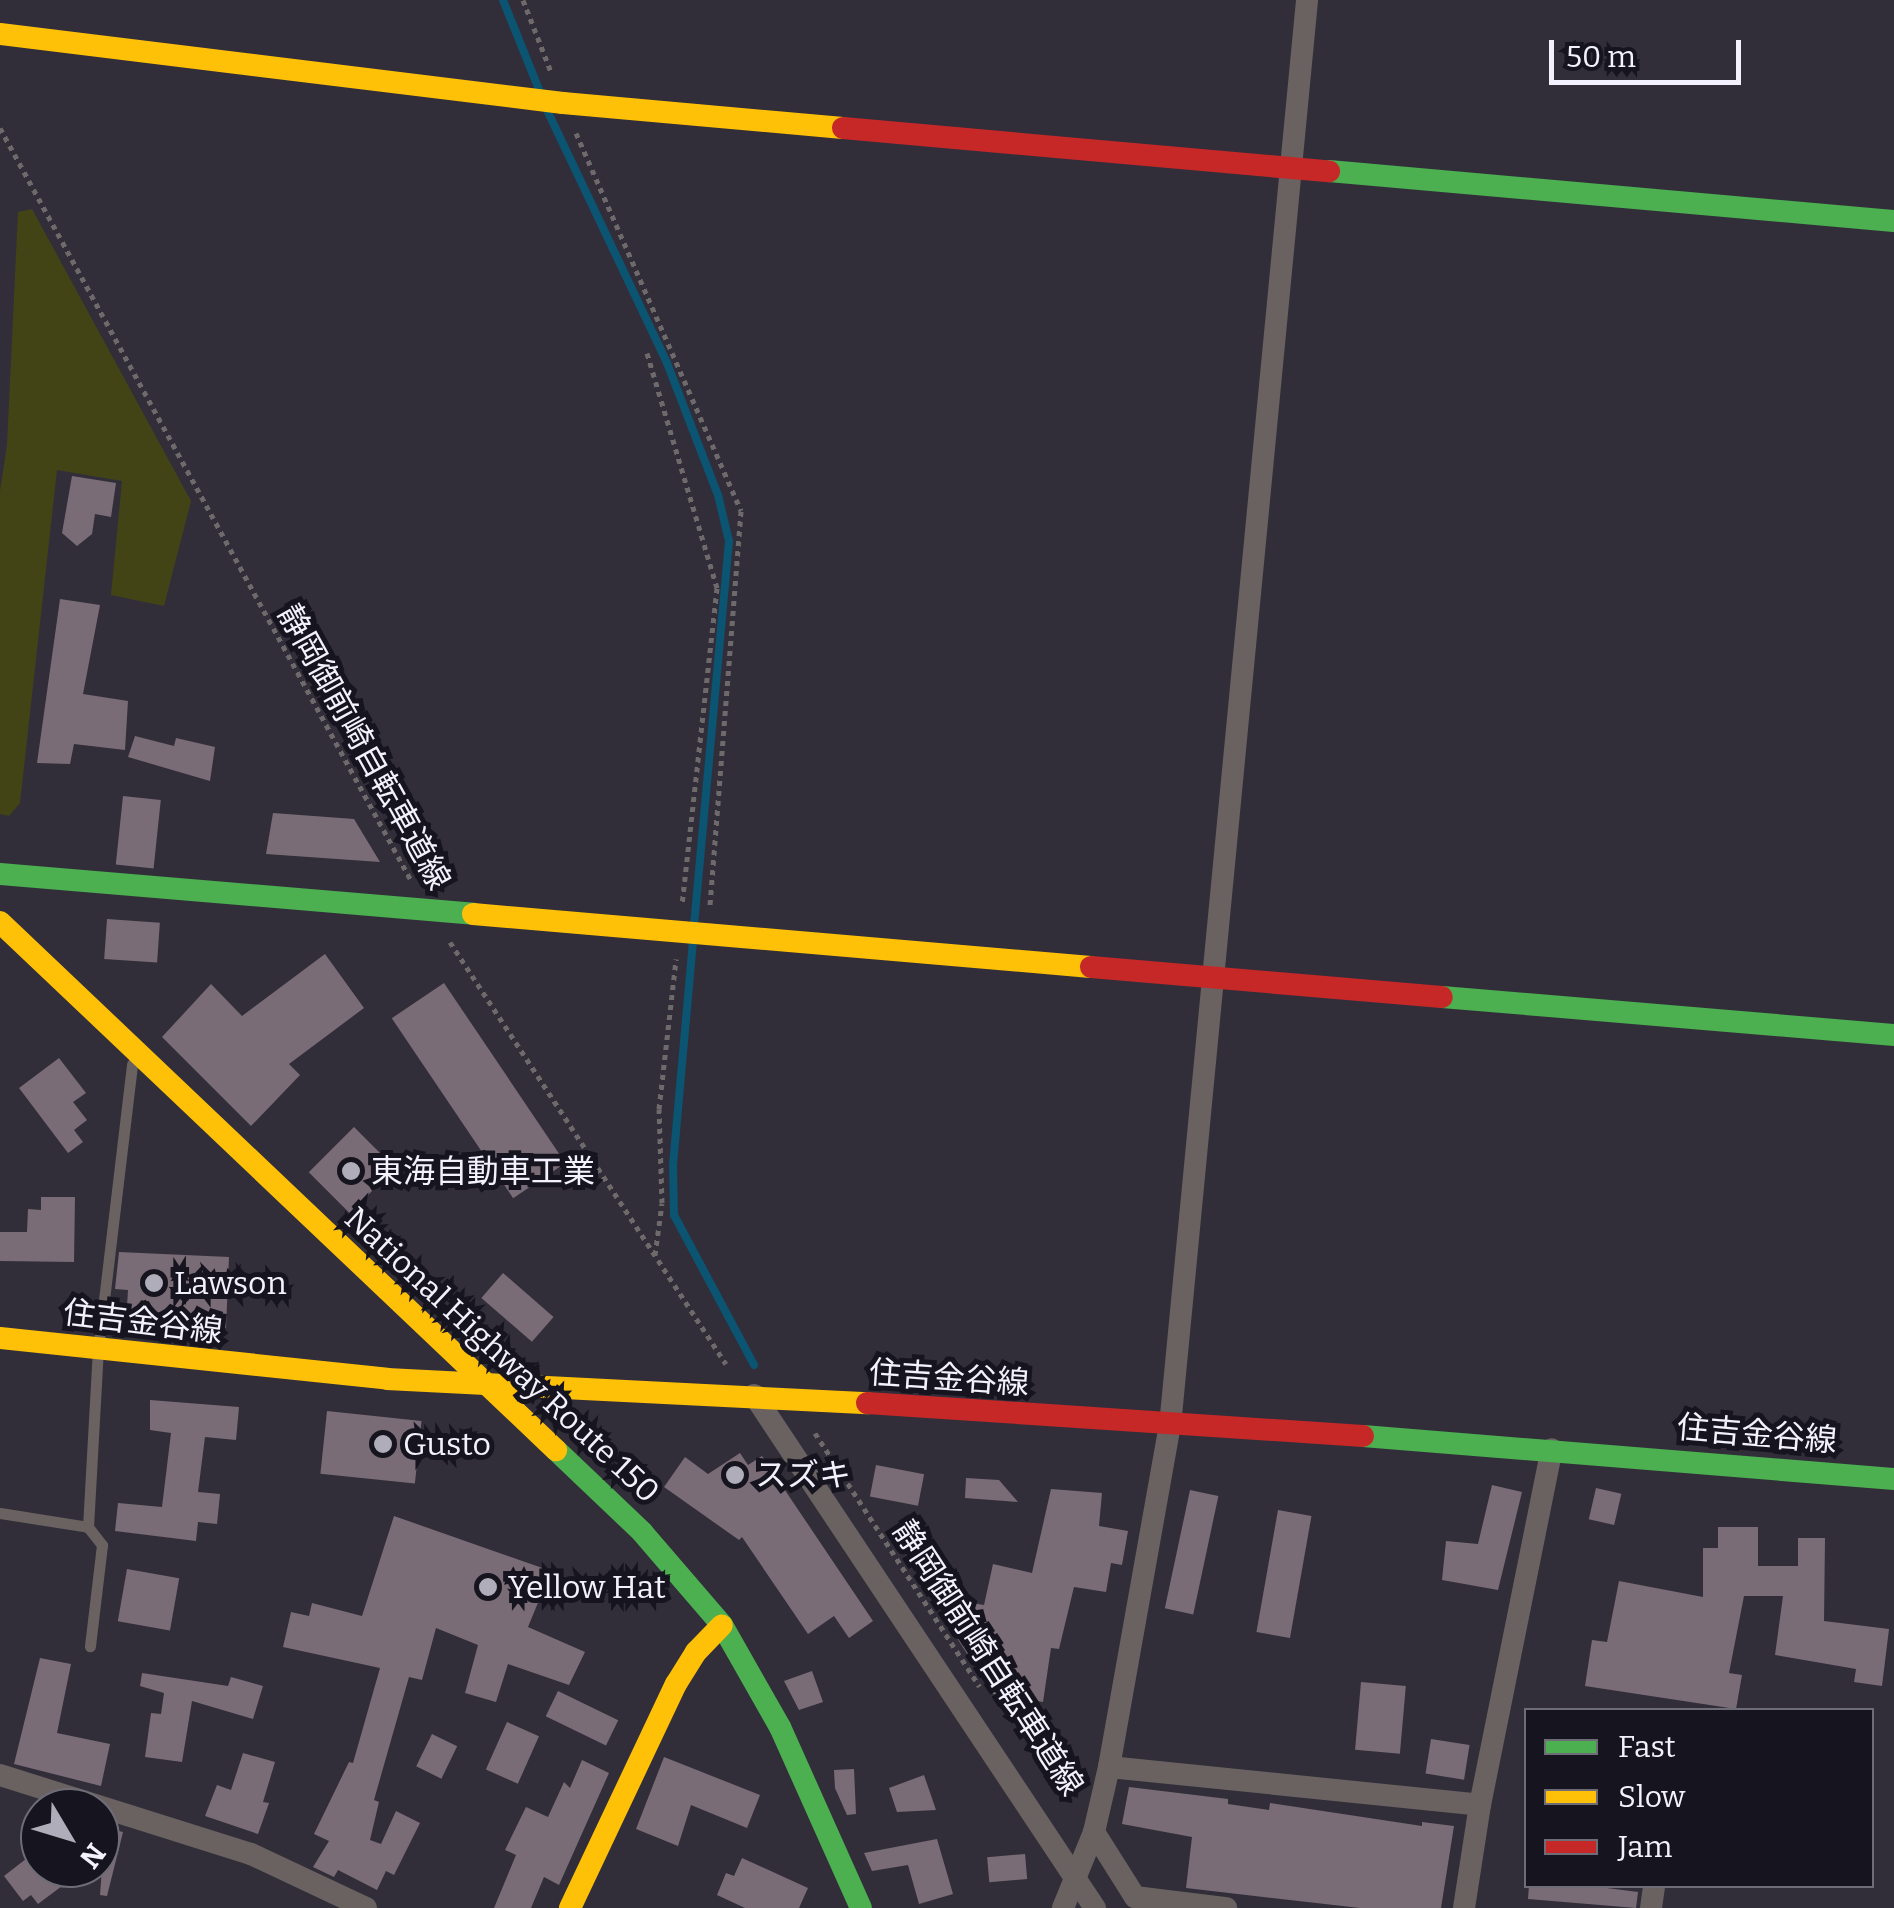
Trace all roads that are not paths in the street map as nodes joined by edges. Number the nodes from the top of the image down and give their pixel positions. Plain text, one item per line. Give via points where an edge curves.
1 (1307, 0) edge
2 (0, 34) edge
3 (1292, 168) junction
4 (1894, 221) edge
5 (0, 874) edge
6 (0, 922) edge
7 (1211, 974) junction
8 (1894, 1036) edge
9 (134, 1050) junction
10 (0, 1338) edge
11 (98, 1350) junction
12 (481, 1382) junction
13 (754, 1395) junction
14 (1170, 1426) junction
15 (1552, 1449) junction
16 (1894, 1479) edge
17 (0, 1513) edge
18 (88, 1527) junction
19 (722, 1625) junction
20 (90, 1646) dead end
21 (1109, 1767) junction
22 (0, 1775) edge
23 (1480, 1805) junction
24 (1094, 1832) junction
25 (1078, 1882) junction
26 (366, 1908) edge
27 (570, 1908) edge
28 (861, 1908) edge
29 (1063, 1908) edge
30 (1095, 1908) edge
31 (1226, 1908) edge
32 (1464, 1908) edge

1 - 3 street
2 - 3 main road via 532,100
3 - 4 main road
3 - 7 street
5 - 7 main road
6 - 9 main road, National Highway Route 150
7 - 8 main road
7 - 14 street
9 - 11 lane
9 - 12 main road, National Highway Route 150
10 - 11 main road, 住吉金谷線
11 - 12 main road, 住吉金谷線
11 - 18 lane
12 - 13 main road, 住吉金谷線
12 - 19 main road, National Highway Route 150 via 642,1532
13 - 14 main road, 住吉金谷線
13 - 25 street
14 - 15 main road, 住吉金谷線
14 - 21 street
15 - 16 main road, 住吉金谷線
15 - 23 street
17 - 18 lane
18 - 20 lane via 102,1545
19 - 27 main road via 676,1684
19 - 28 main road, National Highway Route 150 via 780,1726
21 - 23 street
21 - 24 street
22 - 26 street via 251,1854
23 - 32 street
24 - 25 street
24 - 31 street via 1135,1897
25 - 29 street
25 - 30 street

